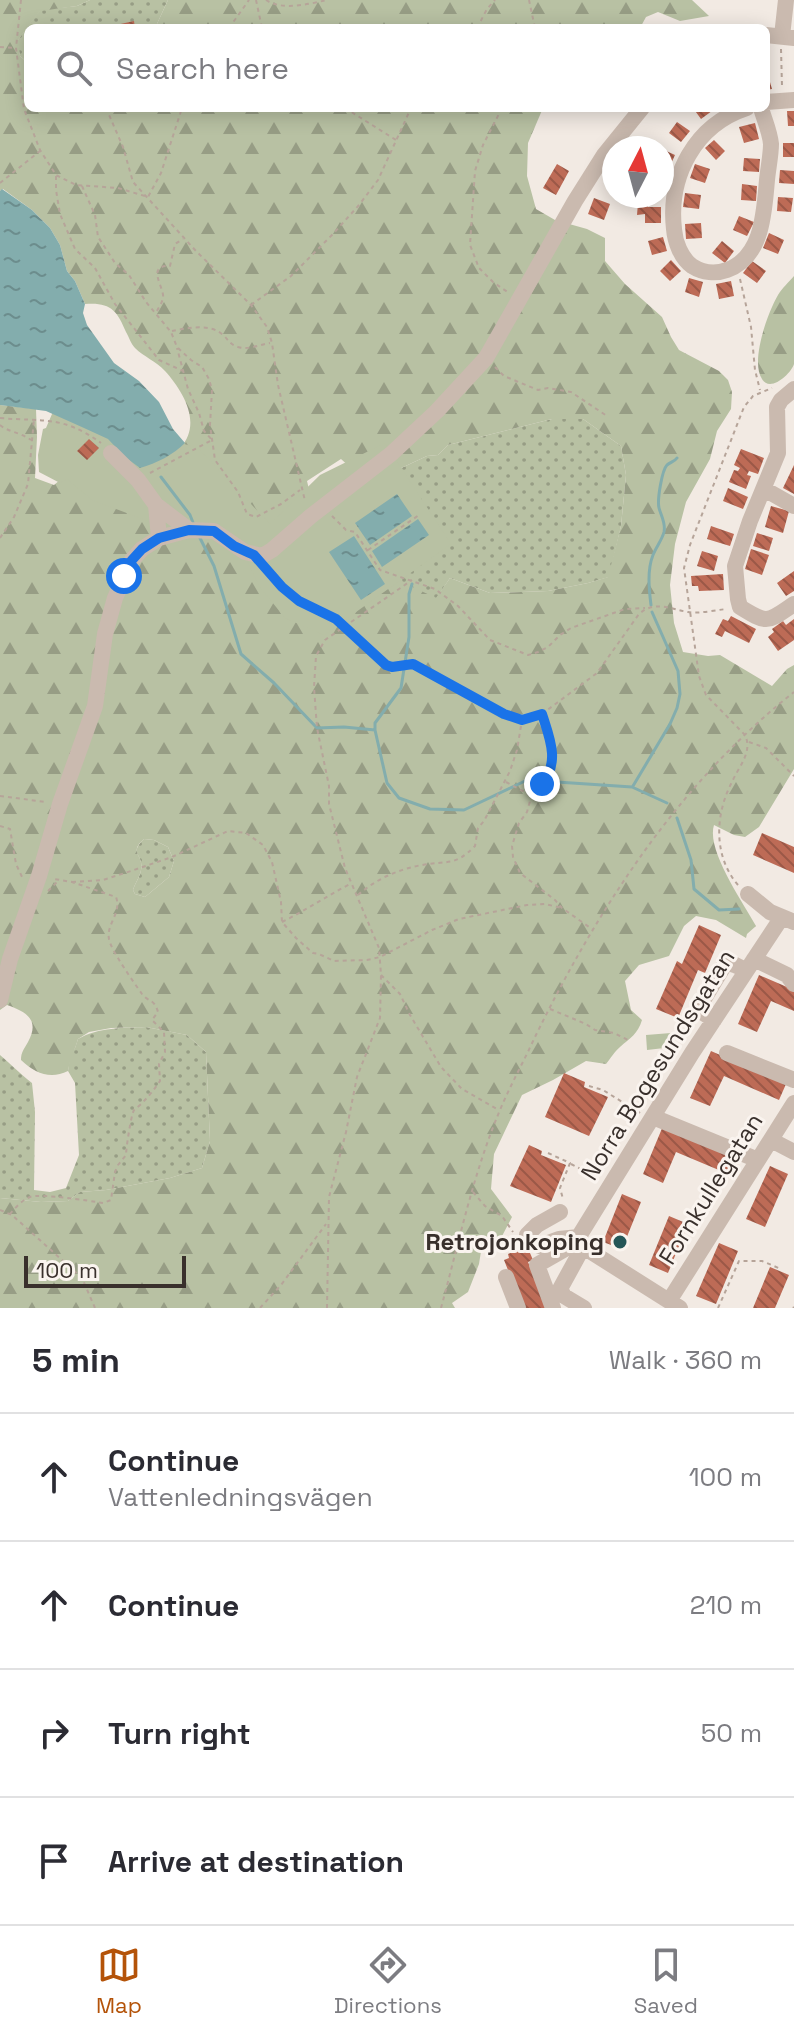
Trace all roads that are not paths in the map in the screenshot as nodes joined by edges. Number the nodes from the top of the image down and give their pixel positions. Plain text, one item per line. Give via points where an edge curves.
1 (786, 0) edge
2 (781, 36) edge
3 (639, 112) edge
4 (739, 112) edge
5 (762, 112) edge
6 (794, 389) edge
7 (111, 453) road end
8 (764, 489) junction
9 (156, 505) junction
10 (794, 506) edge
11 (189, 530) junction
12 (159, 538) junction
13 (794, 604) edge
14 (748, 894) road end
15 (788, 919) edge
16 (750, 965) junction
17 (794, 984) edge
18 (0, 1000) edge
19 (727, 1053) dead end
20 (794, 1080) edge
21 (794, 1103) edge
22 (652, 1119) junction
23 (771, 1140) junction
24 (794, 1152) edge
25 (758, 1160) junction
26 (562, 1206) road end
27 (581, 1242) junction
28 (506, 1277) dead end
29 (674, 1305) edge
30 (518, 1308) edge
31 (553, 1308) edge
32 (584, 1308) edge

1 - 2 street
3 - 11 street via 575,201 486,358 391,454 262,556 234,546 214,531
4 - 5 street via 720,121 693,147 673,194 674,235 685,260 705,272 718,273 744,260 763,225 771,143
6 - 8 street via 777,407 778,453
7 - 9 street
8 - 10 street
8 - 13 street via 735,566 740,607 761,620
9 - 11 street
9 - 12 street
11 - 12 street
12 - 18 street via 132,560 115,598 95,706
14 - 15 street
15 - 16 street, Norra Bogesundsgatan
16 - 17 street via 787,975
16 - 22 street, Norra Bogesundsgatan
19 - 20 street
21 - 23 street, Fornkullegatan
22 - 25 street
22 - 27 street, Norra Bogesundsgatan
23 - 24 street
23 - 25 street, Fornkullegatan
25 - 29 street, Fornkullegatan
26 - 27 street via 527,1235 540,1246 559,1239
27 - 29 street
27 - 31 street via 537,1265
27 - 32 street, Norra Bogesundsgatan via 560,1289
28 - 30 street

